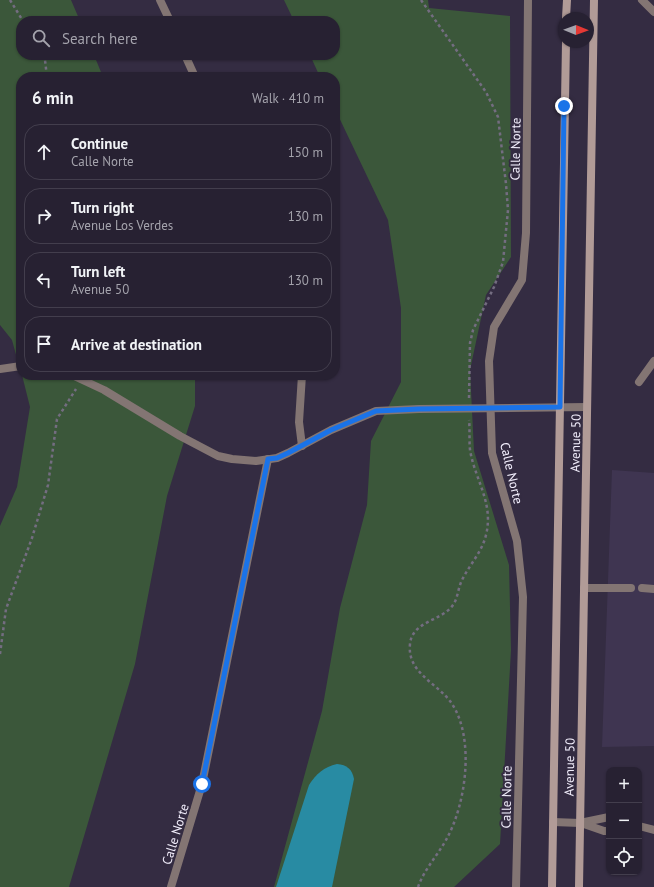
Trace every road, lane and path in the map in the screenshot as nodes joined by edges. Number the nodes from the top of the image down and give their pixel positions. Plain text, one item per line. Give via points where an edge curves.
1 (10, 0) edge
2 (160, 0) edge
3 (421, 0) edge
4 (528, 0) edge
5 (567, 0) edge
6 (594, 0) edge
7 (642, 0) edge
8 (566, 12) edge
9 (654, 12) edge
10 (20, 16) edge
11 (168, 16) edge
12 (566, 48) edge
13 (46, 60) edge
14 (187, 60) edge
15 (47, 72) edge
16 (193, 72) edge
17 (654, 361) edge
18 (16, 367) edge
19 (0, 369) edge
20 (302, 380) edge
21 (86, 381) joint
22 (639, 382) dead end
23 (560, 407) junction
24 (587, 408) junction
25 (469, 409) junction
26 (490, 409) junction
27 (302, 446) junction
28 (268, 459) junction
29 (584, 588) junction
30 (630, 588) dead end
31 (642, 588) dead end
32 (654, 589) edge
33 (0, 654) edge
34 (606, 818) edge
35 (553, 822) junction
36 (580, 823) junction
37 (642, 827) edge
38 (654, 830) edge
39 (606, 831) edge
40 (171, 887) edge
41 (418, 887) edge
42 (516, 887) edge
43 (552, 887) edge
44 (579, 887) edge

1 - 10 path
2 - 11 street
3 - 25 path via 470,69 498,117 506,184 508,210 503,262 473,330 470,344
4 - 26 street, Calle Norte via 526,233 522,280 494,327 489,361
5 - 8 main road
6 - 24 main road, Avenue 50
7 - 9 street
12 - 23 main road, Avenue 50
13 - 15 path
14 - 16 street
17 - 22 street
18 - 19 street
20 - 27 street via 299,422
21 - 28 street via 218,456 256,461
21 - 33 path via 75,390 57,420 48,485 6,609
23 - 24 street
23 - 26 street
23 - 35 main road, Avenue 50
24 - 29 main road, Avenue 50
25 - 26 street
25 - 27 street via 376,411 331,430
25 - 41 path via 470,450 489,513 486,533 482,548 462,581 454,605 446,613 416,630 410,643 412,661 420,673 449,701 459,717 465,742 465,769 456,817 446,840
26 - 42 street, Calle Norte via 492,452 517,541 523,597
27 - 28 street via 277,458
28 - 40 street, Calle Norte via 202,784
29 - 30 street
29 - 36 main road, Avenue 50
31 - 32 street
34 - 36 street
35 - 36 street
35 - 43 main road, Avenue 50
36 - 39 street
36 - 44 main road, Avenue 50
37 - 38 street

